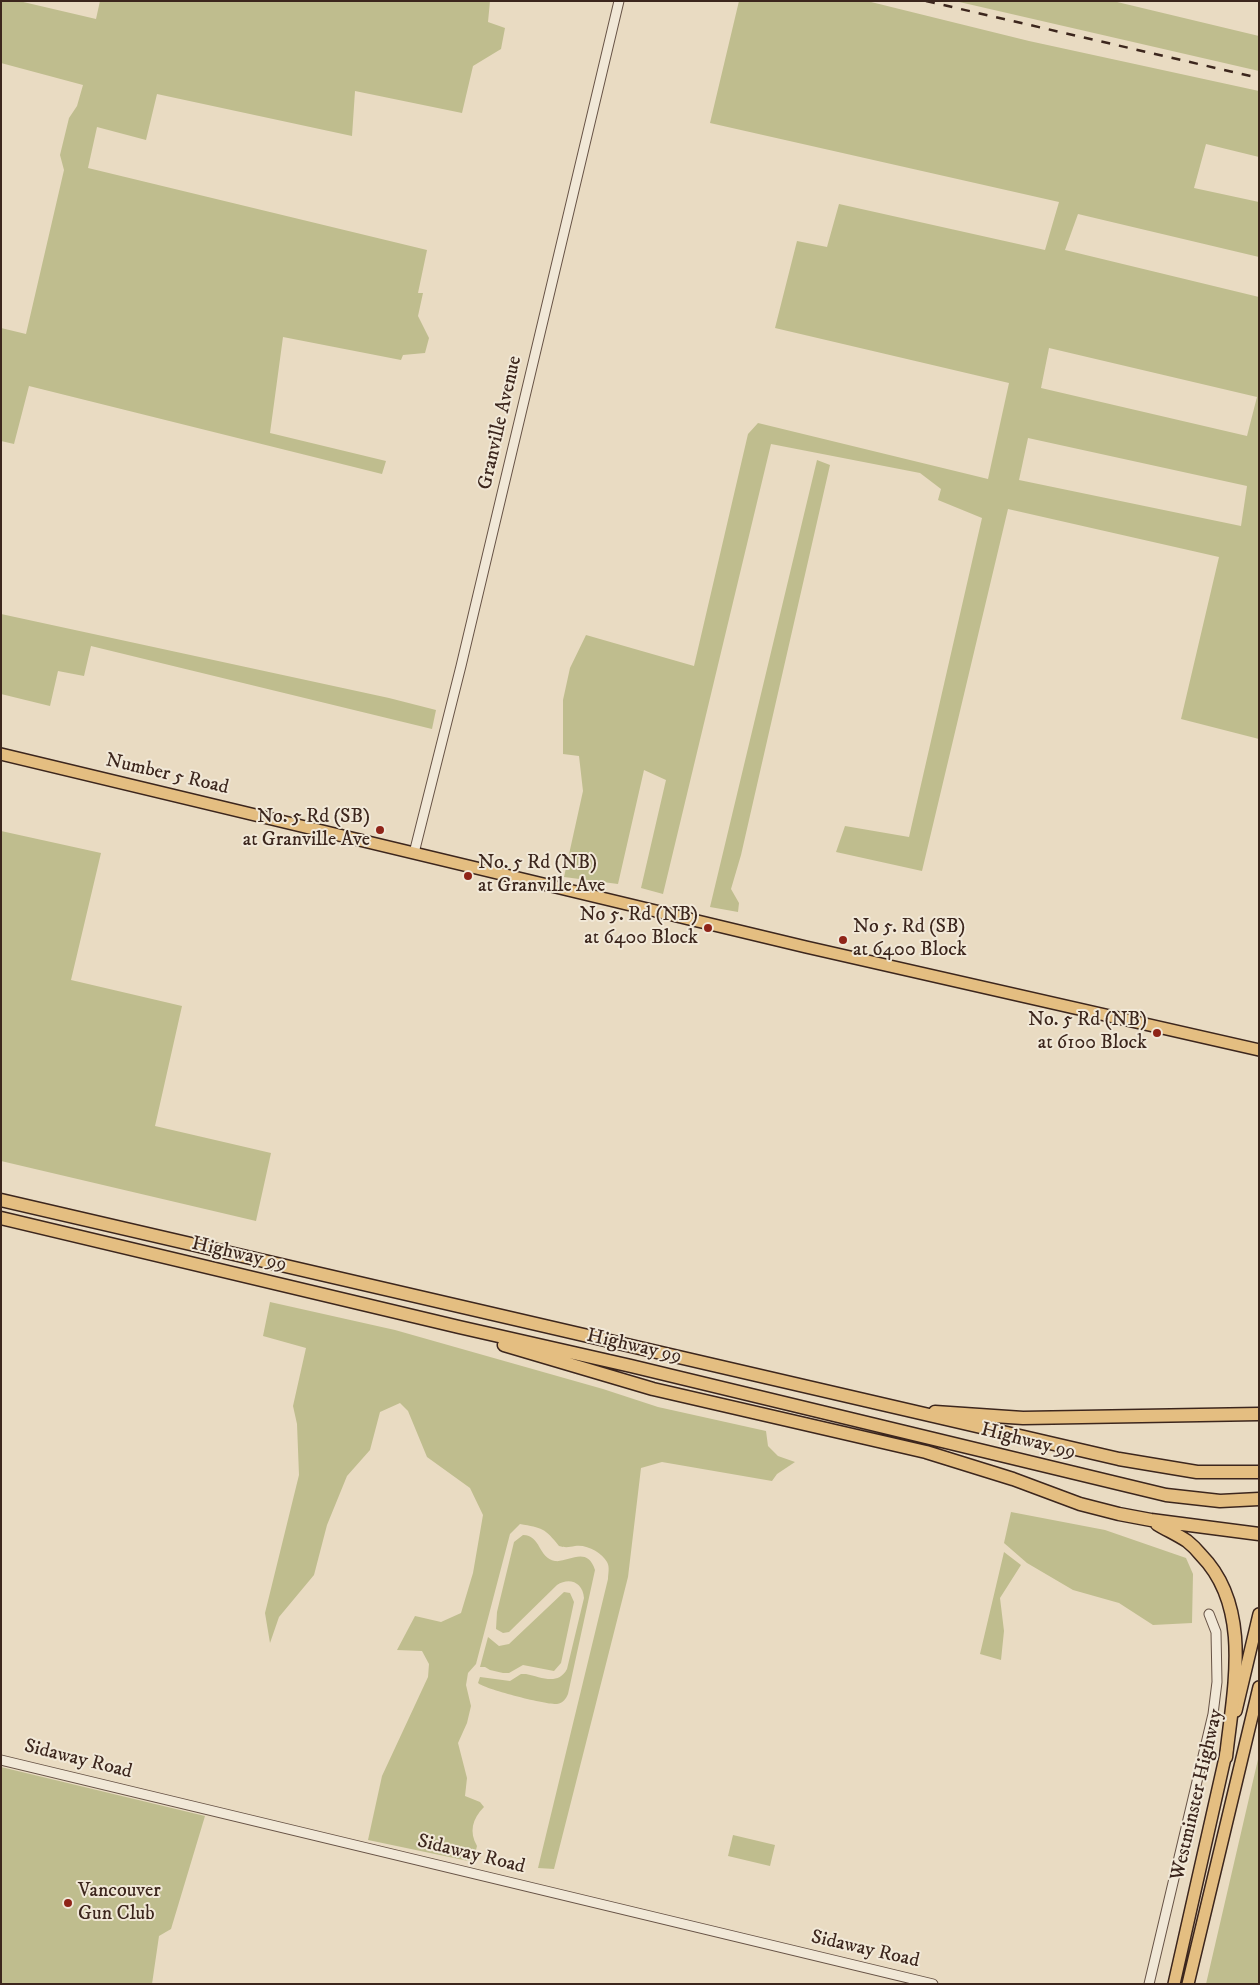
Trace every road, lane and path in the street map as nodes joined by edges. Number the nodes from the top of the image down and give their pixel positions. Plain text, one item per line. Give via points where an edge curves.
1 (619, 1) edge
2 (1, 754) edge
3 (414, 853) junction
4 (1259, 1050) edge
5 (1, 1200) edge
6 (1, 1218) edge
7 (460, 1327) junction
8 (913, 1412) junction
9 (1259, 1414) edge
10 (1259, 1472) edge
11 (1259, 1499) edge
12 (1151, 1520) junction
13 (1259, 1534) edge
14 (1209, 1614) dead end
15 (1259, 1614) edge
16 (1259, 1687) edge
17 (1226, 1757) junction
18 (1, 1760) edge
19 (934, 1984) edge
20 (1149, 1984) edge
21 (1174, 1984) edge
22 (1188, 1984) edge

1 - 3 street, Granville Avenue
2 - 3 main road, Number 5 Road
3 - 4 main road, Number 5 Road via 806,947
5 - 8 highway, Highway 99
6 - 7 highway, Highway 99
7 - 11 highway, Highway 99 via 1166,1495 1220,1501
7 - 12 highway via 504,1345 644,1387 926,1452 1080,1504
8 - 9 highway via 942,1411 1023,1418
8 - 10 highway, Highway 99 via 1119,1459 1197,1472
12 - 13 highway
12 - 17 highway via 1188,1542 1210,1564 1222,1584 1233,1624 1236,1666
14 - 20 street, Westminster Highway via 1216,1632 1217,1682 1213,1714
15 - 17 main road, Westminster Highway
16 - 22 main road, Westminster Highway
17 - 21 main road, Westminster Highway
18 - 19 street, Sidaway Road

